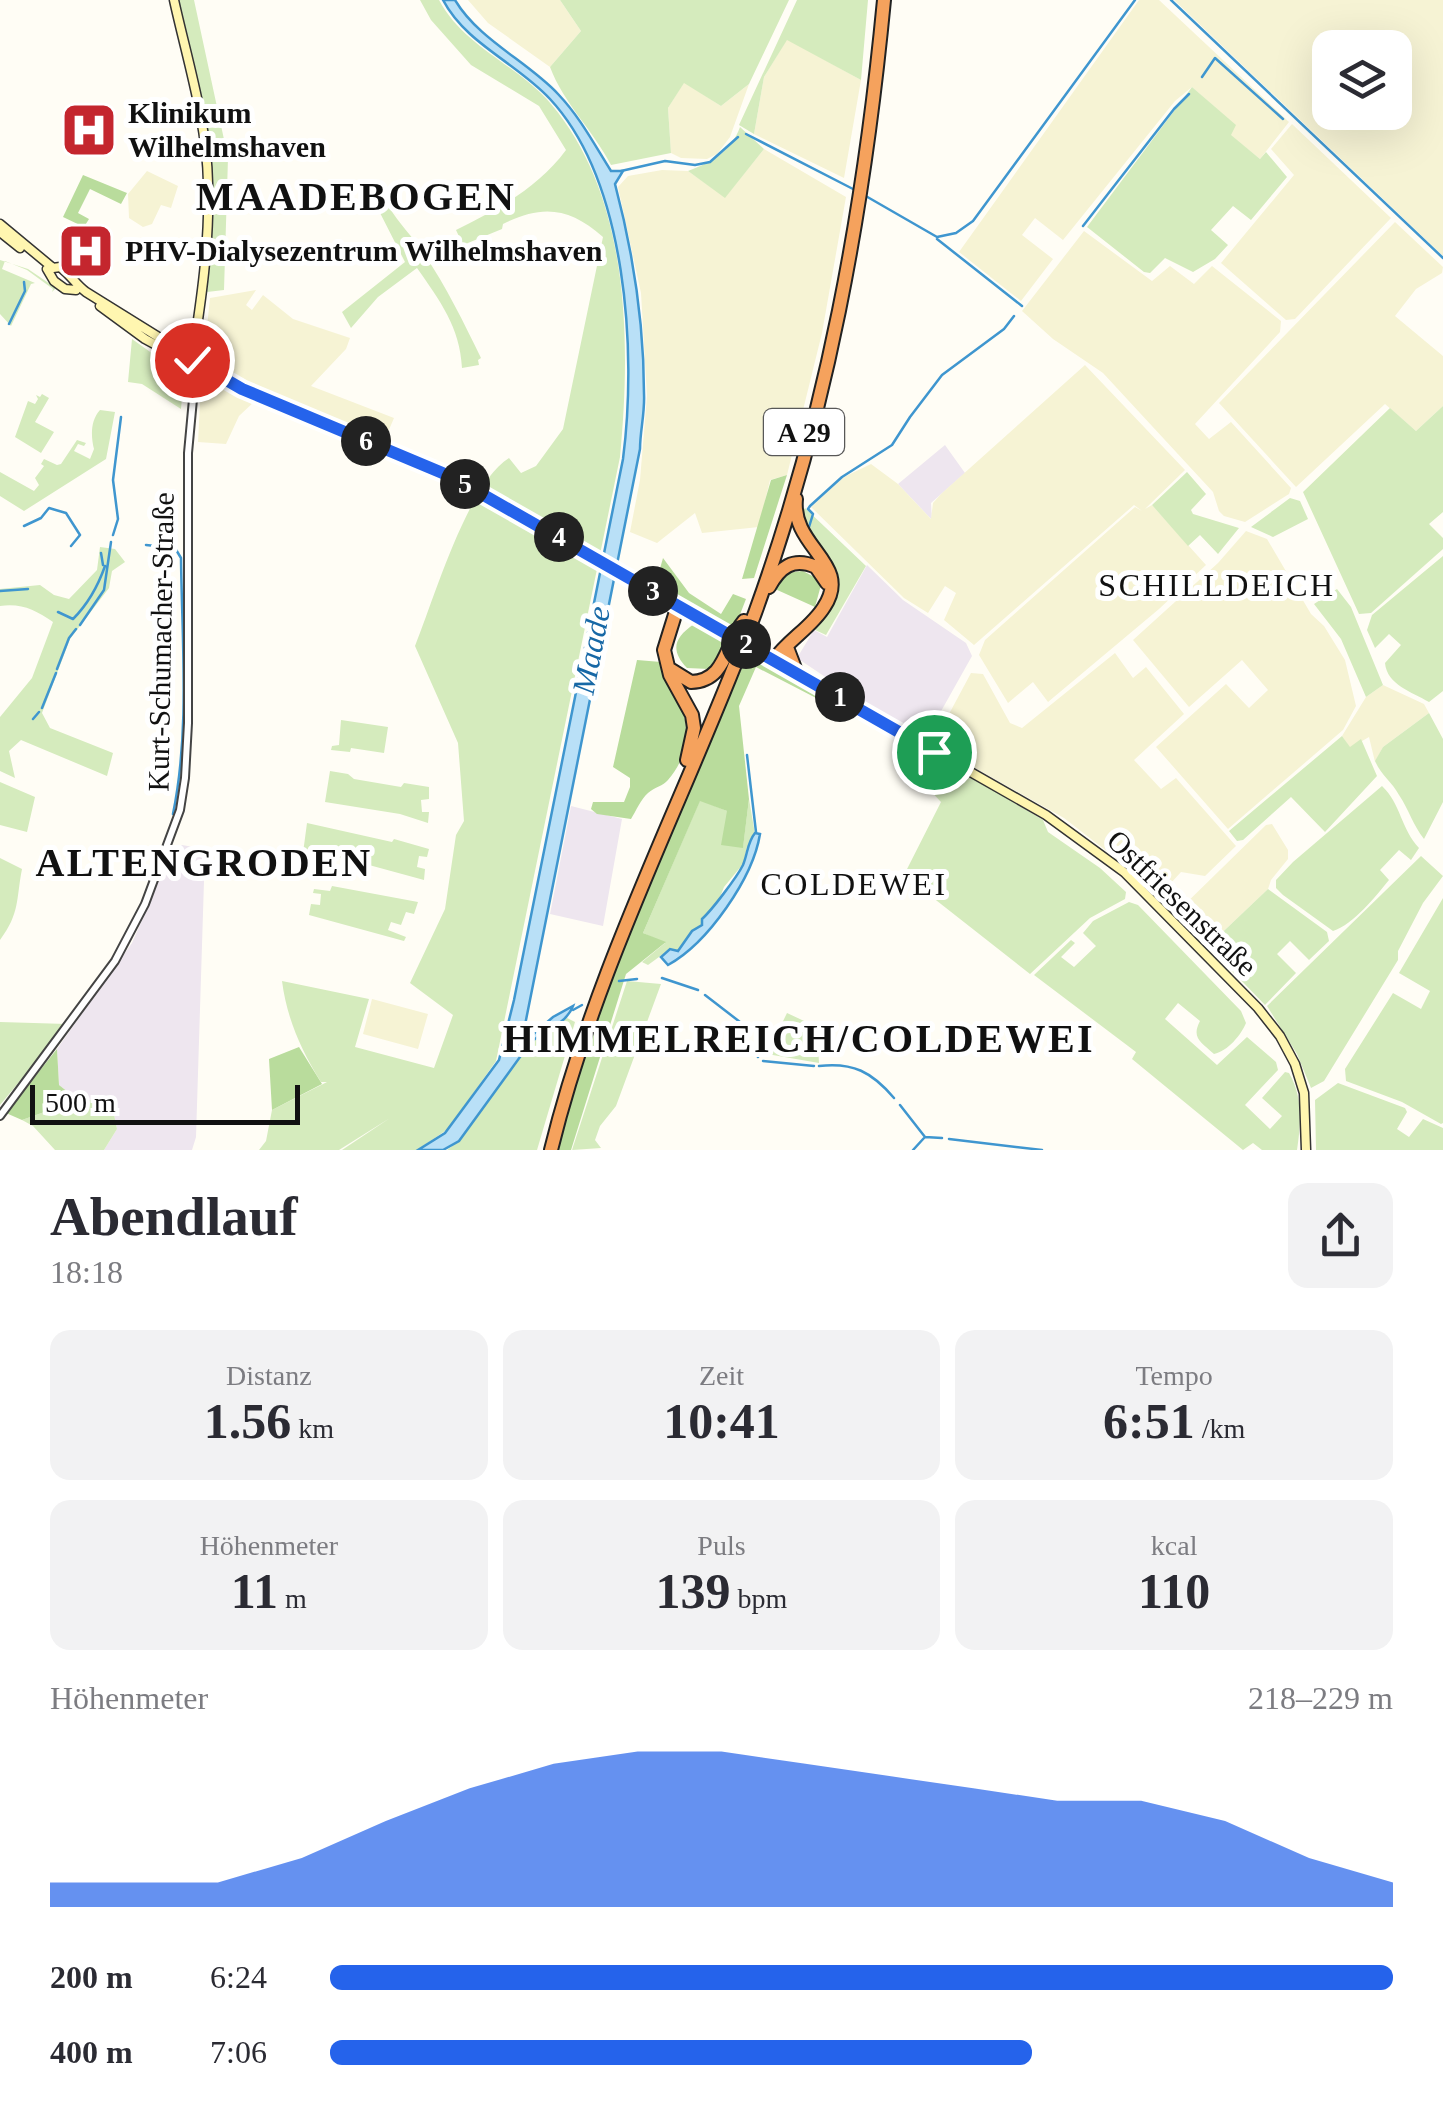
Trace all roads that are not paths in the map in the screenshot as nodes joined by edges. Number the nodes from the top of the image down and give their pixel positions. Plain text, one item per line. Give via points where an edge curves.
1 (174, 0) edge
2 (881, 0) edge
3 (856, 204) junction
4 (0, 224) edge
5 (0, 232) edge
6 (52, 270) junction
7 (73, 285) junction
8 (202, 300) junction
9 (194, 343) junction
10 (182, 354) junction
11 (193, 366) junction
12 (213, 377) junction
13 (242, 389) junction
14 (192, 392) junction
15 (189, 424) junction
16 (800, 472) junction
17 (829, 596) junction
18 (672, 608) junction
19 (750, 616) junction
20 (784, 653) junction
21 (667, 667) junction
22 (796, 671) joint
23 (687, 760) junction
24 (1, 1113) edge
25 (548, 1150) edge
26 (1306, 1150) edge

1 - 8 main road, Kurt-Schumacher-Straße via 208,182
2 - 3 highway, A 29
3 - 16 highway, A 29 via 839,318
3 - 19 highway, A 29 via 819,378
4 - 6 main road
5 - 6 main road
6 - 7 main road via 65,289
7 - 10 main road
7 - 11 main road via 144,339
8 - 9 main road, Kurt-Schumacher-Straße
8 - 11 main road, Kurt-Schumacher-Straße
9 - 10 main road
9 - 11 main road, Kurt-Schumacher-Straße
10 - 11 main road
11 - 12 main road
11 - 13 main road
11 - 14 street, Kurt-Schumacher-Straße
11 - 15 street, Kurt-Schumacher-Straße
12 - 13 main road
12 - 14 street via 200,380
13 - 18 main road via 434,468 638,582
14 - 15 street, Kurt-Schumacher-Straße
15 - 24 street, Kurt-Schumacher-Straße via 188,722 176,823 115,960
16 - 17 highway via 796,518 830,570
16 - 19 highway, A 29
17 - 19 highway via 821,571 797,562 778,572
17 - 20 highway
18 - 20 main road, bridge via 760,652
18 - 21 highway
19 - 21 highway via 708,679 686,681
19 - 23 highway, A 29
19 - 25 highway, A 29 via 613,952
20 - 22 highway
21 - 23 highway via 692,714
22 - 26 main road, Ostfriesenstraße via 1046,814 1136,882 1280,1036 1304,1094
23 - 25 highway, A 29 via 602,965

